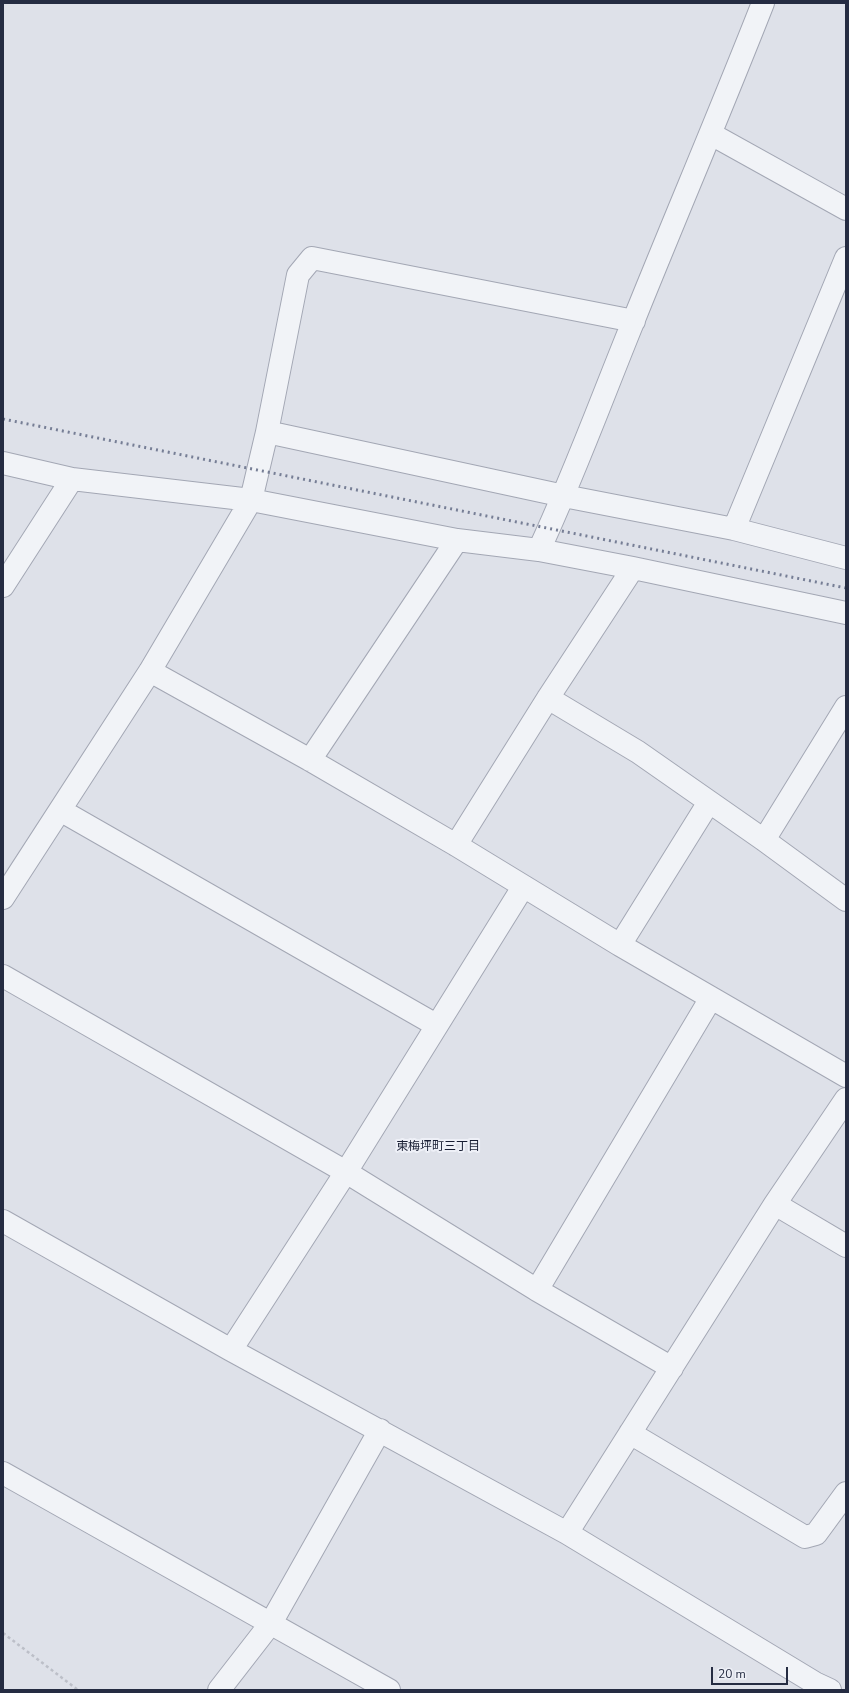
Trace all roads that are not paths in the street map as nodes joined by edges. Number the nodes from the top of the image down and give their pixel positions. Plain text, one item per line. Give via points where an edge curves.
1 (763, 3) edge
2 (711, 134) junction
3 (846, 209) edge
4 (846, 258) edge
5 (634, 321) junction
6 (267, 432) junction
7 (3, 463) edge
8 (72, 479) junction
9 (564, 496) junction
10 (251, 500) junction
11 (734, 529) junction
12 (457, 540) junction
13 (539, 550) junction
14 (846, 558) edge
15 (633, 568) junction
16 (3, 586) edge
17 (846, 613) edge
18 (150, 671) junction
19 (548, 698) junction
20 (846, 707) edge
21 (310, 760) junction
22 (710, 802) junction
23 (60, 810) junction
24 (764, 840) junction
25 (456, 845) junction
26 (523, 887) junction
27 (3, 898) edge
28 (846, 900) edge
29 (620, 946) junction
30 (3, 976) edge
31 (711, 998) junction
32 (436, 1026) junction
33 (846, 1076) edge
34 (846, 1099) edge
35 (346, 1172) junction
36 (776, 1204) junction
37 (3, 1221) edge
38 (846, 1246) edge
39 (537, 1290) junction
40 (232, 1350) junction
41 (672, 1368) junction
42 (380, 1430) junction
43 (630, 1433) junction
44 (3, 1473) edge
45 (846, 1493) edge
46 (567, 1533) junction
47 (271, 1622) junction
48 (818, 1688) edge
49 (219, 1690) edge
50 (389, 1690) edge

1 - 2 street
2 - 3 street
2 - 5 street
4 - 11 street
5 - 6 street via 312,258 298,275
5 - 9 street
6 - 9 street
6 - 10 street
7 - 8 street
8 - 10 street
8 - 16 street
9 - 11 street
9 - 13 street
10 - 12 street
10 - 18 street
11 - 14 street
12 - 13 street
12 - 21 street
13 - 15 street
15 - 17 street
15 - 19 street
18 - 21 street
18 - 23 street
19 - 22 street via 638,752
19 - 25 street
20 - 24 street
21 - 25 street
22 - 24 street
22 - 29 street
23 - 27 street
23 - 32 street
24 - 28 street
25 - 26 street
26 - 29 street
26 - 32 street
29 - 31 street
30 - 35 street
31 - 33 street
31 - 39 street
32 - 35 street
34 - 36 street
35 - 39 street
35 - 40 street
36 - 38 street
36 - 41 street
37 - 40 street
39 - 41 street
40 - 42 street
41 - 43 street
42 - 46 street
42 - 47 street
43 - 45 street via 805,1536 816,1534
43 - 46 street
44 - 47 street
46 - 48 street
47 - 49 street
47 - 50 street

